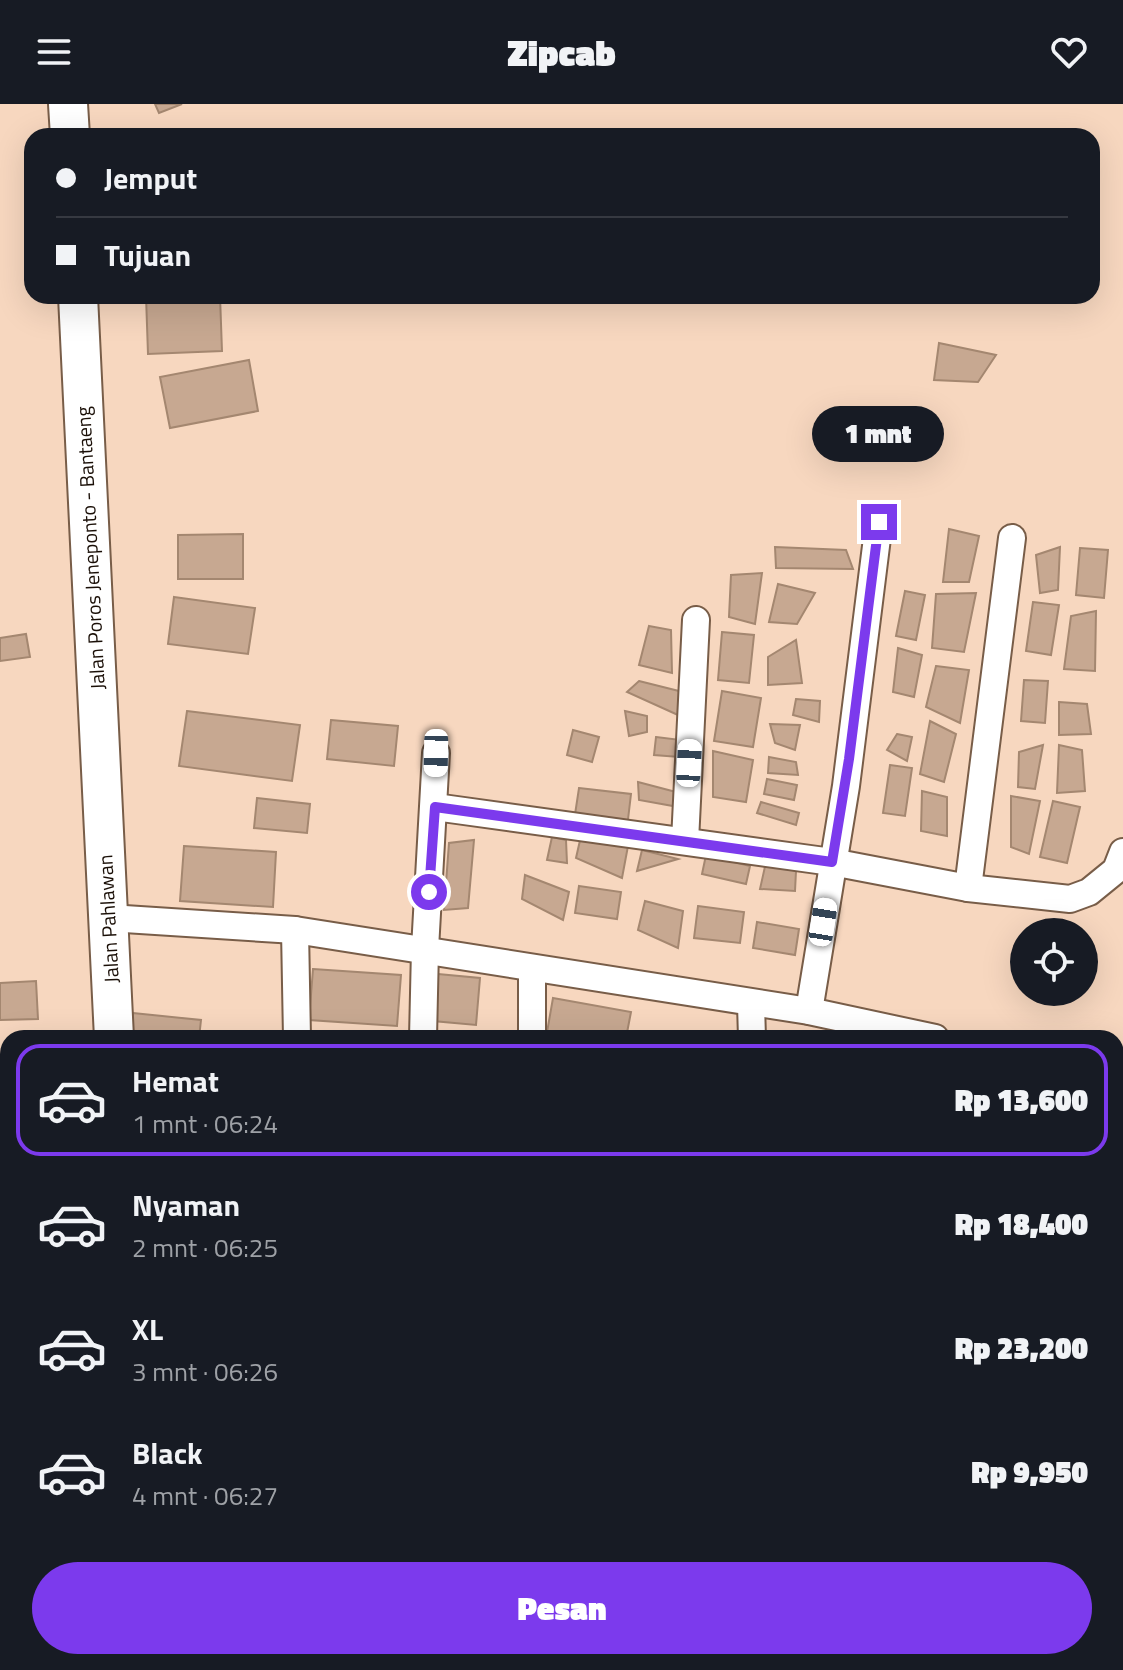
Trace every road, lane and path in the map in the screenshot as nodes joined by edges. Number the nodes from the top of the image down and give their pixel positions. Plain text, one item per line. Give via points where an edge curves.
1 (68, 104) edge
2 (70, 128) edge
3 (78, 304) edge
4 (879, 522) dead end
5 (1012, 538) dead end
6 (696, 620) dead end
7 (436, 753) dead end
8 (103, 800) joint
9 (435, 807) junction
10 (685, 841) junction
11 (1123, 852) edge
12 (832, 862) junction
13 (968, 888) junction
14 (109, 918) junction
15 (295, 930) junction
16 (425, 949) junction
17 (532, 968) junction
18 (751, 1004) junction
19 (809, 1011) junction
20 (114, 1030) edge
21 (297, 1030) edge
22 (423, 1030) edge
23 (532, 1030) edge
24 (752, 1030) edge
25 (898, 1030) edge

1 - 2 highway
3 - 8 highway, Jalan Poros Jeneponto - Bantaeng
4 - 12 street
5 - 13 street
6 - 10 street
7 - 9 street
8 - 14 highway, Jalan Pahlawan
9 - 10 street
9 - 16 street
10 - 12 street
11 - 13 street via 1116,870 1089,892 1070,899
12 - 13 street
12 - 19 street
14 - 15 street
14 - 20 highway, Jalan Pahlawan
15 - 16 street
15 - 21 street
16 - 17 street
16 - 22 street
17 - 18 street
17 - 23 street
18 - 19 street
18 - 24 street
19 - 25 street

